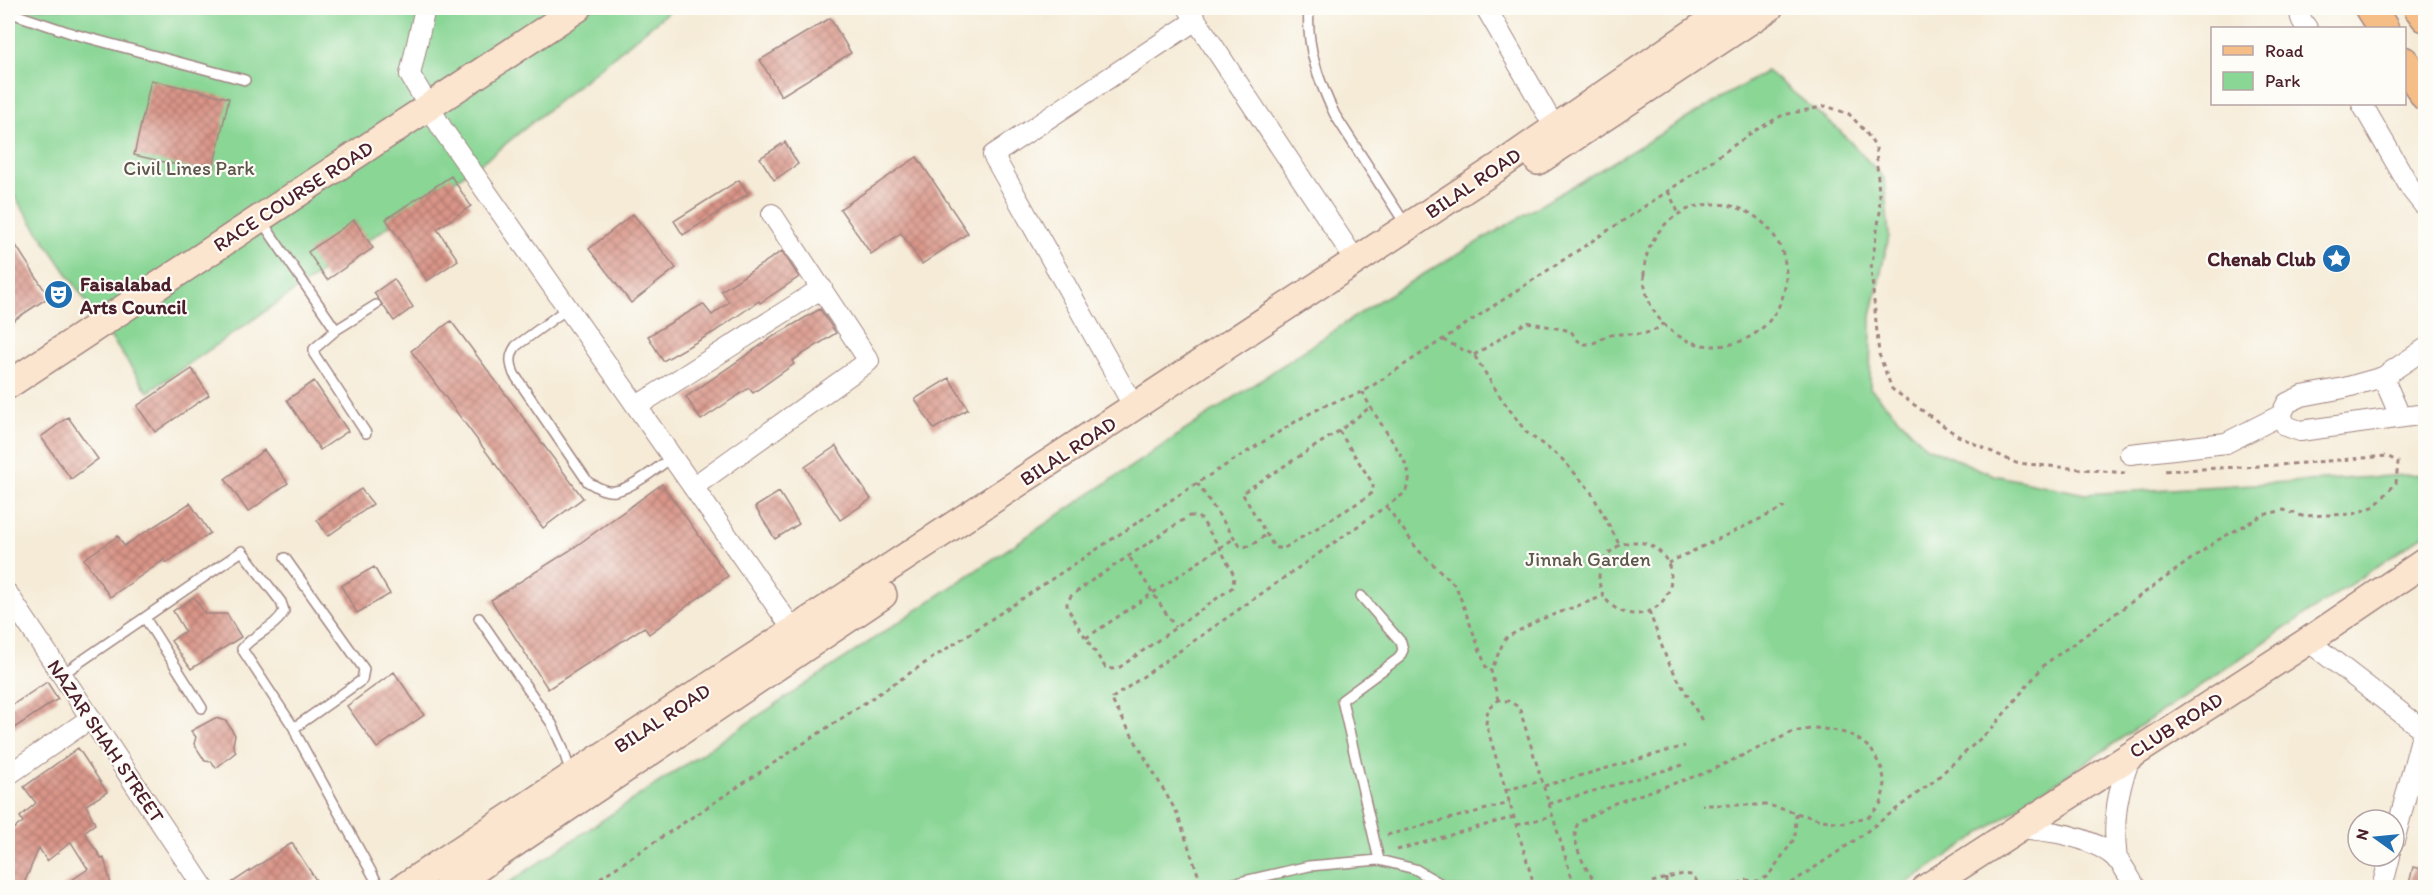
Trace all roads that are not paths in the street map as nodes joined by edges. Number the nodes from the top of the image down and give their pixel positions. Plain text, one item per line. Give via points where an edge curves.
1 (425, 8) edge
2 (578, 8) edge
3 (1309, 8) edge
4 (1486, 8) edge
5 (1730, 8) edge
6 (1769, 8) edge
7 (2302, 8) edge
8 (2370, 8) edge
9 (2419, 8) edge
10 (8, 12) edge
11 (1192, 14) edge
12 (2426, 17) edge
13 (2306, 27) edge
14 (2382, 27) edge
15 (2406, 65) edge
16 (245, 80) dead end
17 (2426, 96) edge
18 (2363, 105) edge
19 (429, 106) junction
20 (1555, 128) junction
21 (2426, 208) edge
22 (772, 214) dead end
23 (260, 218) junction
24 (1407, 227) junction
25 (1356, 261) junction
26 (822, 288) junction
27 (376, 305) dead end
28 (568, 308) junction
29 (336, 330) junction
30 (2426, 348) edge
31 (2383, 376) junction
32 (8, 385) edge
33 (637, 406) junction
34 (1134, 407) junction
35 (2426, 414) edge
36 (2281, 415) junction
37 (2400, 416) junction
38 (366, 433) dead end
39 (672, 457) junction
40 (2128, 463) road end
41 (693, 487) junction
42 (285, 558) dead end
43 (2426, 561) edge
44 (8, 594) edge
45 (1361, 596) dead end
46 (145, 618) junction
47 (479, 618) dead end
48 (794, 632) junction
49 (2308, 641) junction
50 (61, 675) junction
51 (202, 708) dead end
52 (91, 718) junction
53 (294, 728) junction
54 (2424, 731) edge
55 (2133, 752) junction
56 (8, 775) edge
57 (572, 777) junction
58 (2403, 808) edge
59 (2015, 828) junction
60 (1379, 858) junction
61 (2117, 860) junction
62 (2387, 868) edge
63 (204, 888) edge
64 (380, 888) edge
65 (402, 888) edge
66 (448, 888) edge
67 (1214, 888) edge
68 (1448, 888) edge
69 (1926, 888) edge
70 (2136, 888) edge
71 (2382, 888) edge

1 - 19 street via 410,75
2 - 19 main road, RACE COURSE ROAD
3 - 24 lane via 1310,46 1328,101
4 - 20 street
5 - 20 main road, BILAL ROAD
6 - 66 main road, BILAL ROAD
7 - 13 street
8 - 14 main road
9 - 12 main road
10 - 16 lane
11 - 25 street
11 - 34 street via 993,155
15 - 17 main road
18 - 21 street
19 - 23 main road, RACE COURSE ROAD
19 - 28 street
20 - 24 main road, BILAL ROAD
22 - 26 street
23 - 29 lane
23 - 32 main road, RACE COURSE ROAD
24 - 25 main road, BILAL ROAD
25 - 34 main road, BILAL ROAD
26 - 33 street
26 - 41 street via 869,361
27 - 29 lane
28 - 33 street
28 - 39 lane via 516,346 509,363 588,482 615,492
29 - 38 lane via 318,344 314,354
30 - 31 street
31 - 36 street via 2302,396 2287,403
31 - 37 street
33 - 39 street
34 - 48 main road, BILAL ROAD
35 - 37 street
36 - 37 street via 2286,426 2300,431
36 - 40 street via 2226,443
39 - 41 street
41 - 48 street
42 - 53 lane via 364,669 362,680
43 - 49 main road, CLUB ROAD
44 - 50 street, NAZAR SHAH STREET
45 - 60 lane via 1401,642 1403,650 1399,658 1342,700
46 - 50 lane
46 - 51 lane
46 - 53 lane via 242,551 284,611 281,618 242,649
47 - 57 lane via 552,724
48 - 57 main road, BILAL ROAD
49 - 54 street
49 - 55 main road, CLUB ROAD
50 - 52 street, NAZAR SHAH STREET
52 - 56 street
52 - 63 street, NAZAR SHAH STREET
53 - 64 lane
54 - 58 street
55 - 59 main road, CLUB ROAD
55 - 61 street via 2118,794 2114,838
57 - 65 main road, BILAL ROAD
59 - 61 street via 2069,835
59 - 69 main road, CLUB ROAD
60 - 67 lane via 1309,866
60 - 68 lane via 1415,870
61 - 70 street
62 - 71 street

